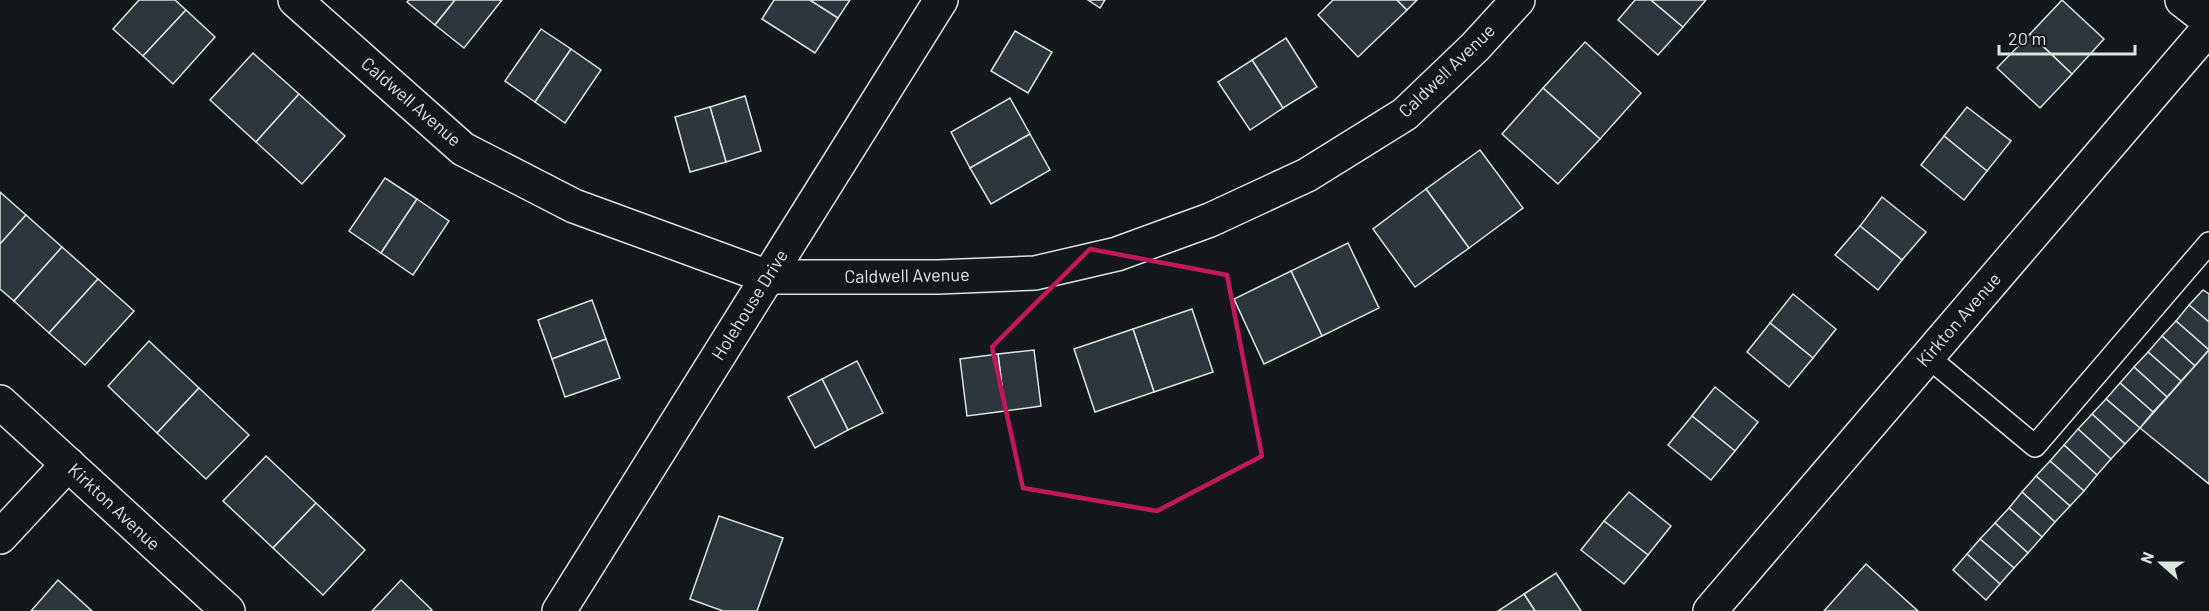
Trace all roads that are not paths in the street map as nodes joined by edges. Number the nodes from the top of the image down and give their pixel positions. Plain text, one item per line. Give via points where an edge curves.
1 (295, 0) edge
2 (941, 0) edge
3 (1518, 0) edge
4 (2182, 0) edge
5 (2209, 21) edge
6 (2209, 28) edge
7 (2209, 243) edge
8 (768, 277) junction
9 (1928, 357) junction
10 (0, 402) edge
11 (68, 464) junction
12 (0, 537) edge
13 (228, 611) edge
14 (559, 611) edge
15 (1710, 611) edge

1 - 8 street, Caldwell Avenue via 463,149 574,206
2 - 8 street, Holehouse Drive
3 - 8 street, Caldwell Avenue via 1405,114 1307,175 1200,224 1117,254 1035,273
4 - 5 street
6 - 9 street, Kirkton Avenue
7 - 9 lane via 2036,446
8 - 14 street, Holehouse Drive
9 - 15 street, Kirkton Avenue
10 - 11 street, Kirkton Avenue
11 - 12 street
11 - 13 street, Kirkton Avenue

